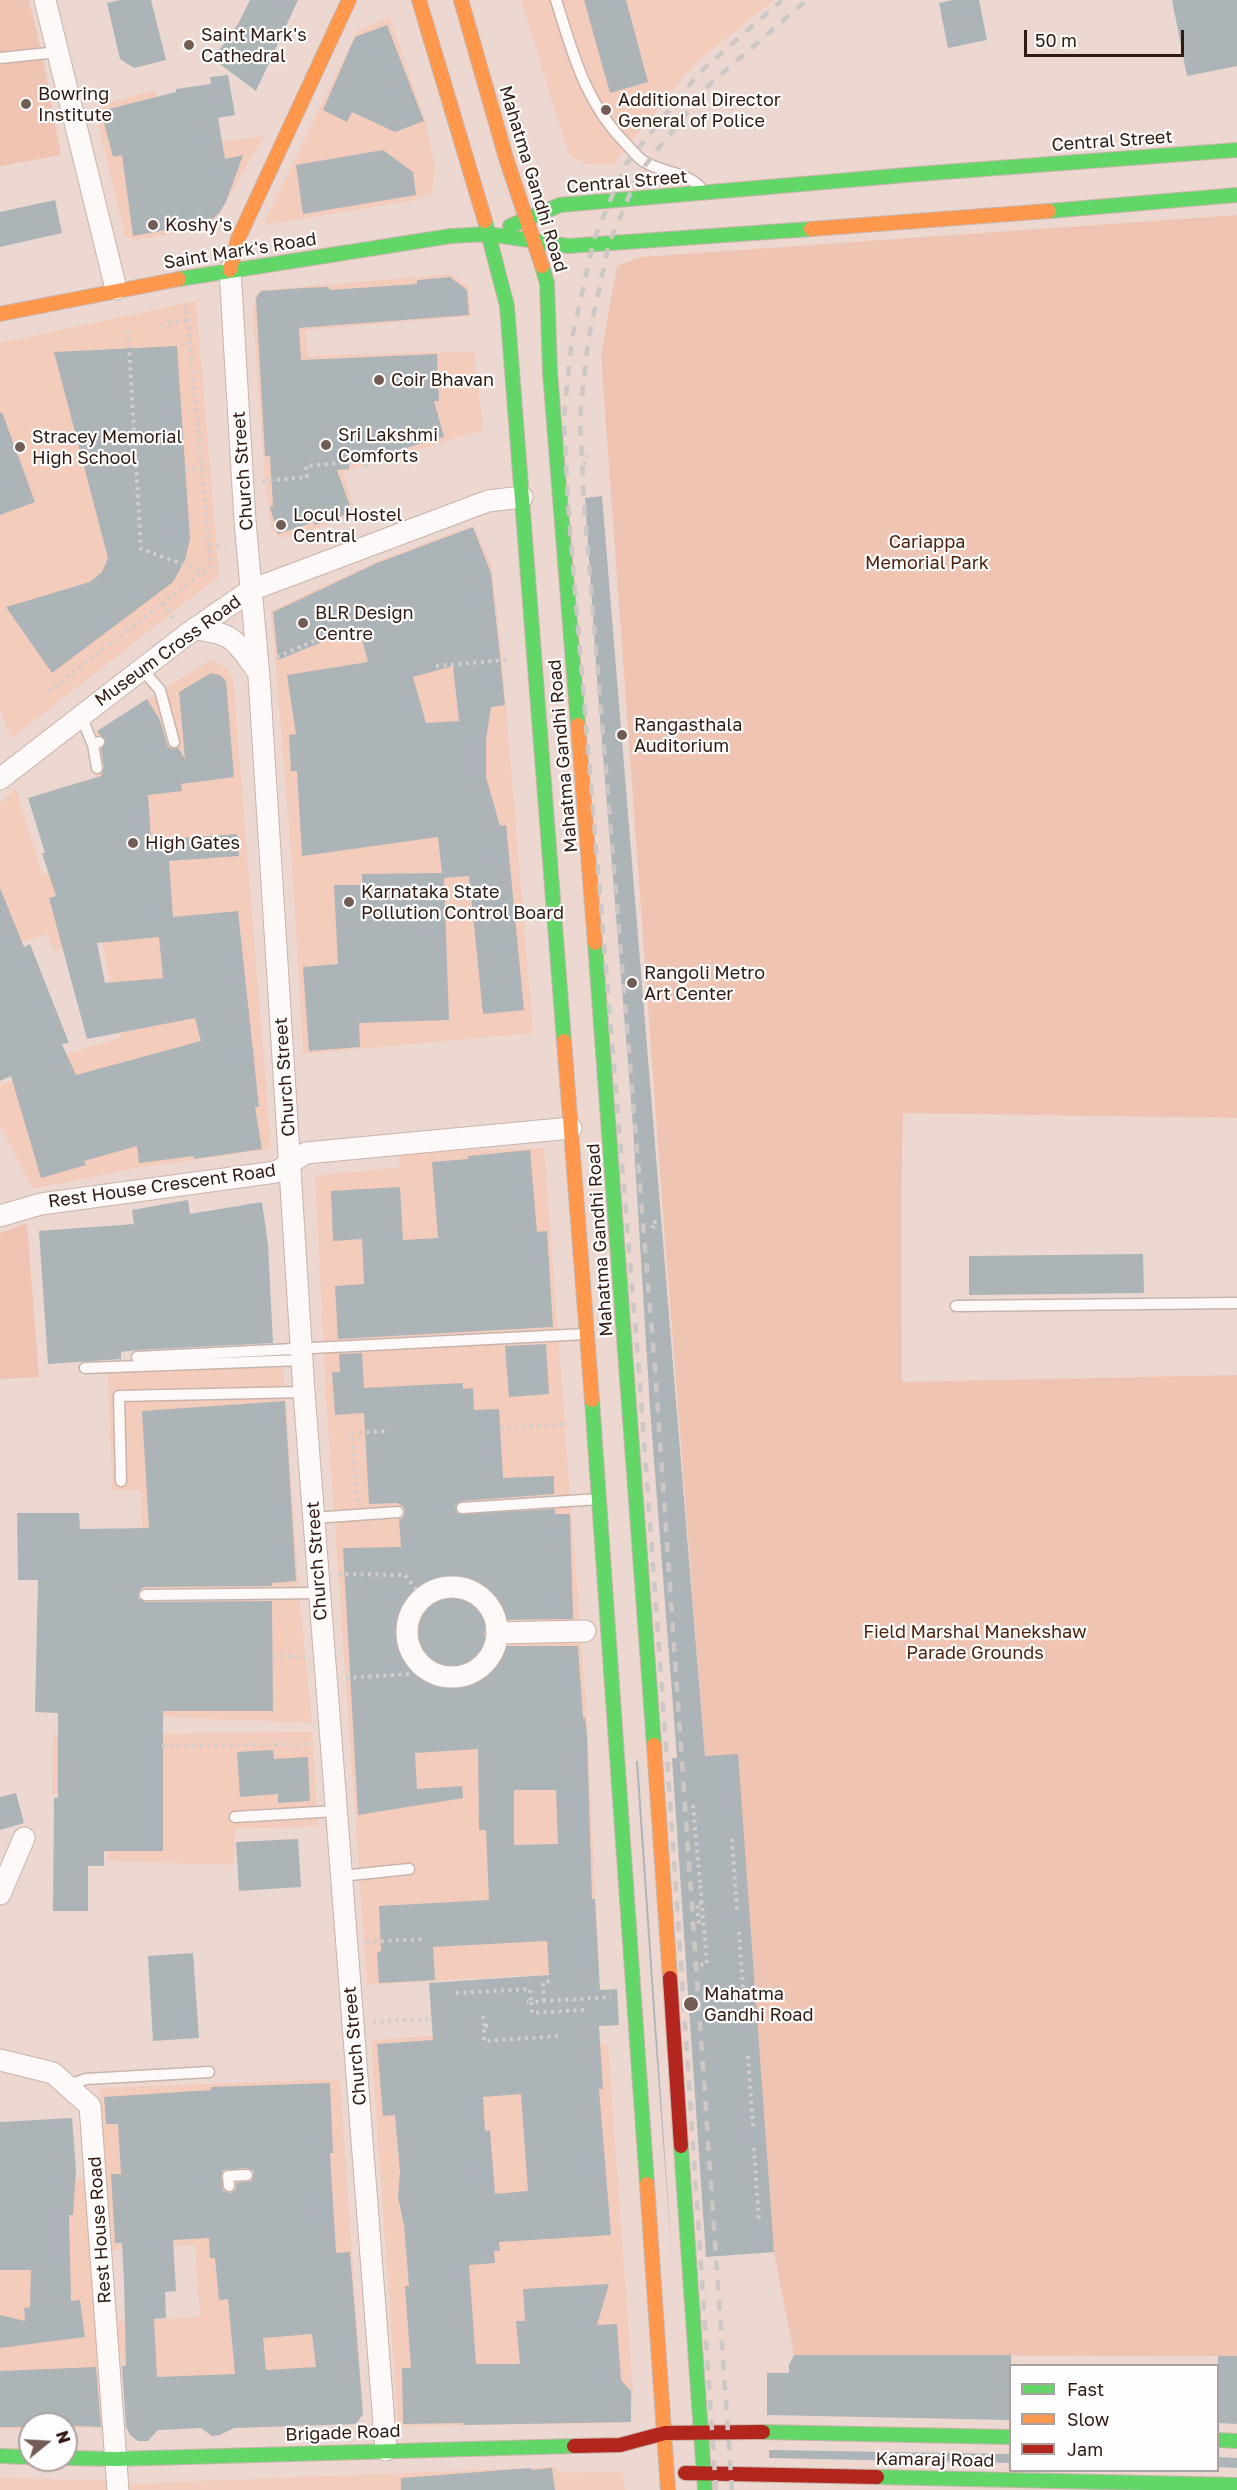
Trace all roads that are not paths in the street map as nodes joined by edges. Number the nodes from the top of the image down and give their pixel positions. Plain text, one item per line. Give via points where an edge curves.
1 (45, 0) edge
2 (349, 0) edge
3 (419, 0) edge
4 (461, 0) edge
5 (556, 0) edge
6 (58, 52) junction
7 (0, 58) edge
8 (1237, 150) edge
9 (705, 193) junction
10 (1237, 195) edge
11 (528, 219) junction
12 (488, 234) junction
13 (536, 243) junction
14 (230, 270) junction
15 (116, 290) junction
16 (0, 314) edge
17 (522, 497) junction
18 (252, 590) junction
19 (194, 629) junction
20 (264, 665) junction
21 (142, 669) junction
22 (81, 716) junction
23 (174, 742) dead end
24 (97, 768) dead end
25 (0, 779) edge
26 (572, 1128) junction
27 (291, 1163) junction
28 (0, 1216) edge
29 (1237, 1303) edge
30 (956, 1306) dead end
31 (586, 1334) junction
32 (302, 1355) junction
33 (136, 1357) dead end
34 (84, 1368) dead end
35 (304, 1392) junction
36 (121, 1480) dead end
37 (599, 1499) junction
38 (462, 1508) dead end
39 (398, 1512) dead end
40 (314, 1518) junction
41 (319, 1593) junction
42 (145, 1595) dead end
43 (585, 1631) dead end
44 (497, 1633) junction
45 (336, 1811) junction
46 (235, 1817) dead end
47 (24, 1838) dead end
48 (409, 1869) dead end
49 (341, 1876) junction
50 (0, 1894) edge
51 (0, 2060) edge
52 (209, 2072) dead end
53 (69, 2085) junction
54 (247, 2175) dead end
55 (229, 2186) dead end
56 (665, 2433) junction
57 (702, 2433) junction
58 (1007, 2440) edge
59 (1219, 2440) edge
60 (1237, 2441) edge
61 (620, 2445) junction
62 (386, 2450) junction
63 (0, 2456) edge
64 (18, 2457) edge
65 (78, 2458) edge
66 (116, 2459) junction
67 (667, 2472) junction
68 (704, 2474) junction
69 (1237, 2485) edge
70 (118, 2490) edge
71 (668, 2490) edge
72 (705, 2490) edge

1 - 6 street
2 - 14 main road via 237,239
3 - 12 main road, Mahatma Gandhi Road
4 - 11 main road, Mahatma Gandhi Road via 506,158
5 - 9 lane via 579,74 616,134 642,160 665,172 689,177
6 - 7 lane
6 - 15 street
8 - 9 main road, Central Street via 999,174
9 - 11 main road, Central Street via 560,205
10 - 13 main road via 1002,209 569,246
11 - 12 main road, Central Street
11 - 13 main road, Mahatma Gandhi Road
12 - 13 main road
12 - 14 main road, Saint Mark's Road via 451,236
12 - 17 main road, Mahatma Gandhi Road via 507,306
13 - 57 main road, Mahatma Gandhi Road via 547,283 550,372 608,1098
14 - 15 main road, Saint Mark's Road
14 - 18 street, Church Street
15 - 16 main road, Saint Mark's Road
17 - 18 street, Museum Cross Road via 488,501
17 - 26 main road, Mahatma Gandhi Road
18 - 19 street, Museum Cross Road
18 - 20 street, Church Street
19 - 20 street via 229,636
19 - 21 street, Museum Cross Road
20 - 27 street, Church Street
21 - 22 street, Museum Cross Road
21 - 23 lane via 160,690 160,709
22 - 24 lane via 96,743
22 - 25 street, Museum Cross Road
26 - 27 street, Rest House Crescent Road via 306,1153
26 - 31 main road, Mahatma Gandhi Road
27 - 28 street, Rest House Crescent Road via 276,1172 40,1204
27 - 32 street, Church Street
29 - 30 lane
31 - 32 lane
31 - 37 main road, Mahatma Gandhi Road
32 - 33 lane
32 - 34 lane
32 - 35 street, Church Street
35 - 36 lane via 119,1396
35 - 40 street, Church Street
37 - 38 lane
37 - 56 main road, Mahatma Gandhi Road
39 - 40 lane
40 - 41 street, Church Street
41 - 42 lane
41 - 45 street, Church Street
43 - 44 street
44 - 44 street via 494,1614 486,1602 475,1593 448,1587 422,1598 413,1609 407,1636 411,1650 424,1666 447,1677 477,1670 488,1659
45 - 46 lane
45 - 49 street, Church Street
47 - 50 street
48 - 49 lane
49 - 62 street, Church Street
51 - 53 street, Rest House Road via 53,2073
52 - 53 lane via 86,2079
53 - 66 street, Rest House Road via 90,2106
54 - 55 lane via 228,2176
56 - 57 main road, Kamaraj Road
56 - 61 main road, Brigade Road
56 - 67 main road, Mahatma Gandhi Road
57 - 58 main road, Kamaraj Road
57 - 68 main road, Mahatma Gandhi Road
59 - 60 main road
61 - 62 main road, Brigade Road
61 - 67 main road
62 - 66 main road, Brigade Road
63 - 64 main road
65 - 66 main road, Brigade Road
66 - 70 street, Rest House Road
67 - 68 main road
67 - 71 main road, Mahatma Gandhi Road
68 - 69 main road, Kamaraj Road via 1005,2474
68 - 72 main road, Mahatma Gandhi Road

